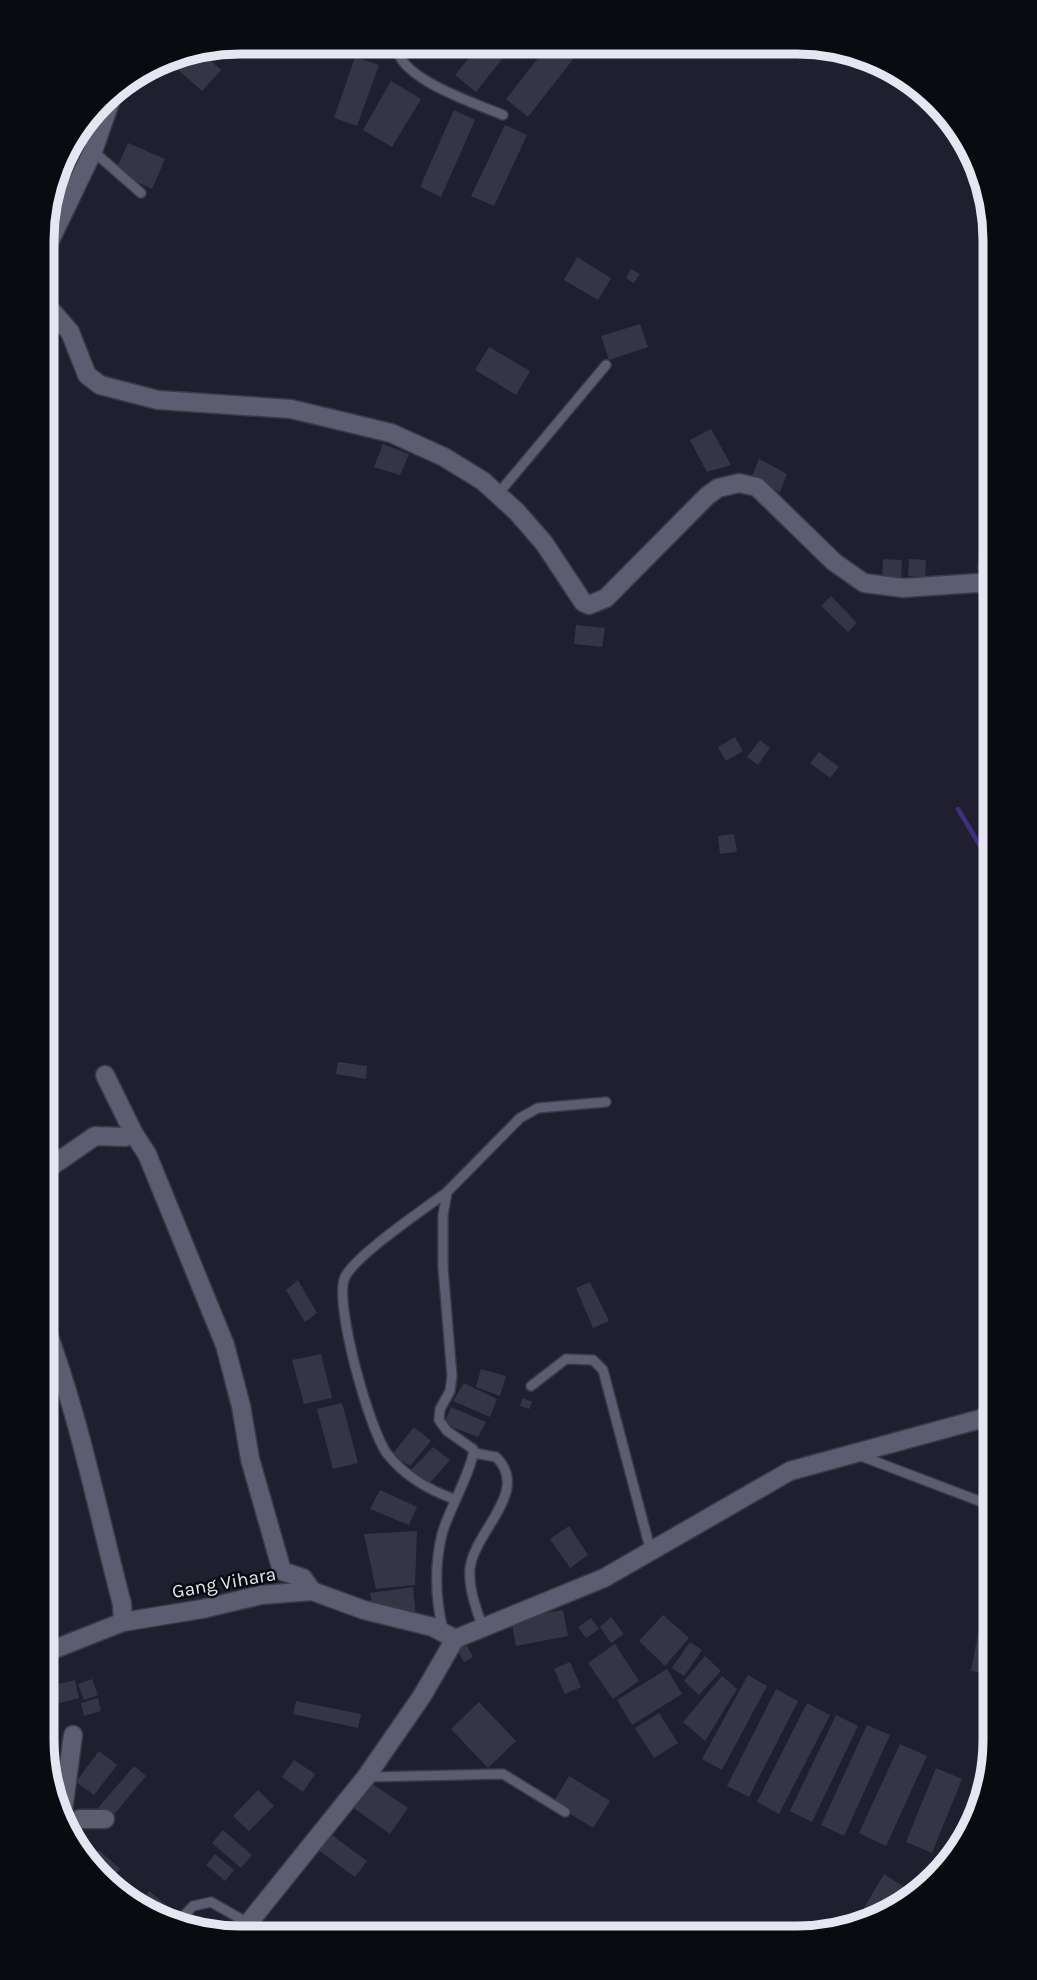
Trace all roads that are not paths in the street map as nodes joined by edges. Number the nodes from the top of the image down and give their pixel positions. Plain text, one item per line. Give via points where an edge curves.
1 (397, 54) edge
2 (107, 111) edge
3 (503, 115) dead end
4 (93, 151) junction
5 (141, 193) dead end
6 (55, 231) edge
7 (54, 314) edge
8 (606, 365) dead end
9 (498, 494) junction
10 (983, 584) edge
11 (105, 1075) dead end
12 (606, 1102) dead end
13 (134, 1134) junction
14 (54, 1164) edge
15 (447, 1192) junction
16 (54, 1365) edge
17 (531, 1386) dead end
18 (982, 1418) edge
19 (474, 1453) junction
20 (853, 1453) junction
21 (454, 1499) junction
22 (982, 1502) edge
23 (651, 1552) junction
24 (312, 1591) junction
25 (122, 1622) junction
26 (482, 1626) junction
27 (449, 1635) junction
28 (54, 1649) edge
29 (74, 1735) dead end
30 (366, 1777) junction
31 (64, 1801) edge
32 (565, 1812) dead end
33 (105, 1819) dead end
34 (73, 1823) edge
35 (183, 1916) edge
36 (238, 1926) edge
37 (246, 1926) edge

1 - 3 lane via 403,65 436,86
2 - 4 street
4 - 5 lane
4 - 6 street
7 - 9 street via 70,332 87,375 100,385 158,400 275,407 372,428 444,457
8 - 9 lane
9 - 10 street via 534,530 589,604 606,598 707,496 739,483 757,487 834,562 864,583 885,587
11 - 13 street
12 - 15 lane via 531,1110
13 - 14 street via 95,1136
13 - 24 street via 225,1346 250,1459 282,1571 303,1577
15 - 19 lane via 442,1248 451,1385 439,1420
15 - 21 lane via 350,1268 340,1290 356,1368 378,1438 409,1475
16 - 25 street via 113,1566 125,1615
17 - 23 lane via 566,1359 593,1360 603,1370
18 - 20 street
19 - 21 lane via 474,1462
19 - 26 lane via 496,1457 508,1473 509,1483 502,1505 480,1537 470,1568
20 - 22 lane
20 - 23 street via 773,1480
21 - 27 lane via 435,1579
23 - 26 street via 604,1578
24 - 25 street, Gang Vihara via 261,1595
24 - 27 street, Gang Vihara
25 - 28 street, Gang Vihara
26 - 27 street
27 - 30 street via 422,1696
29 - 31 street
30 - 32 lane via 503,1774
30 - 37 street
33 - 34 street
35 - 36 lane via 193,1906 211,1902

